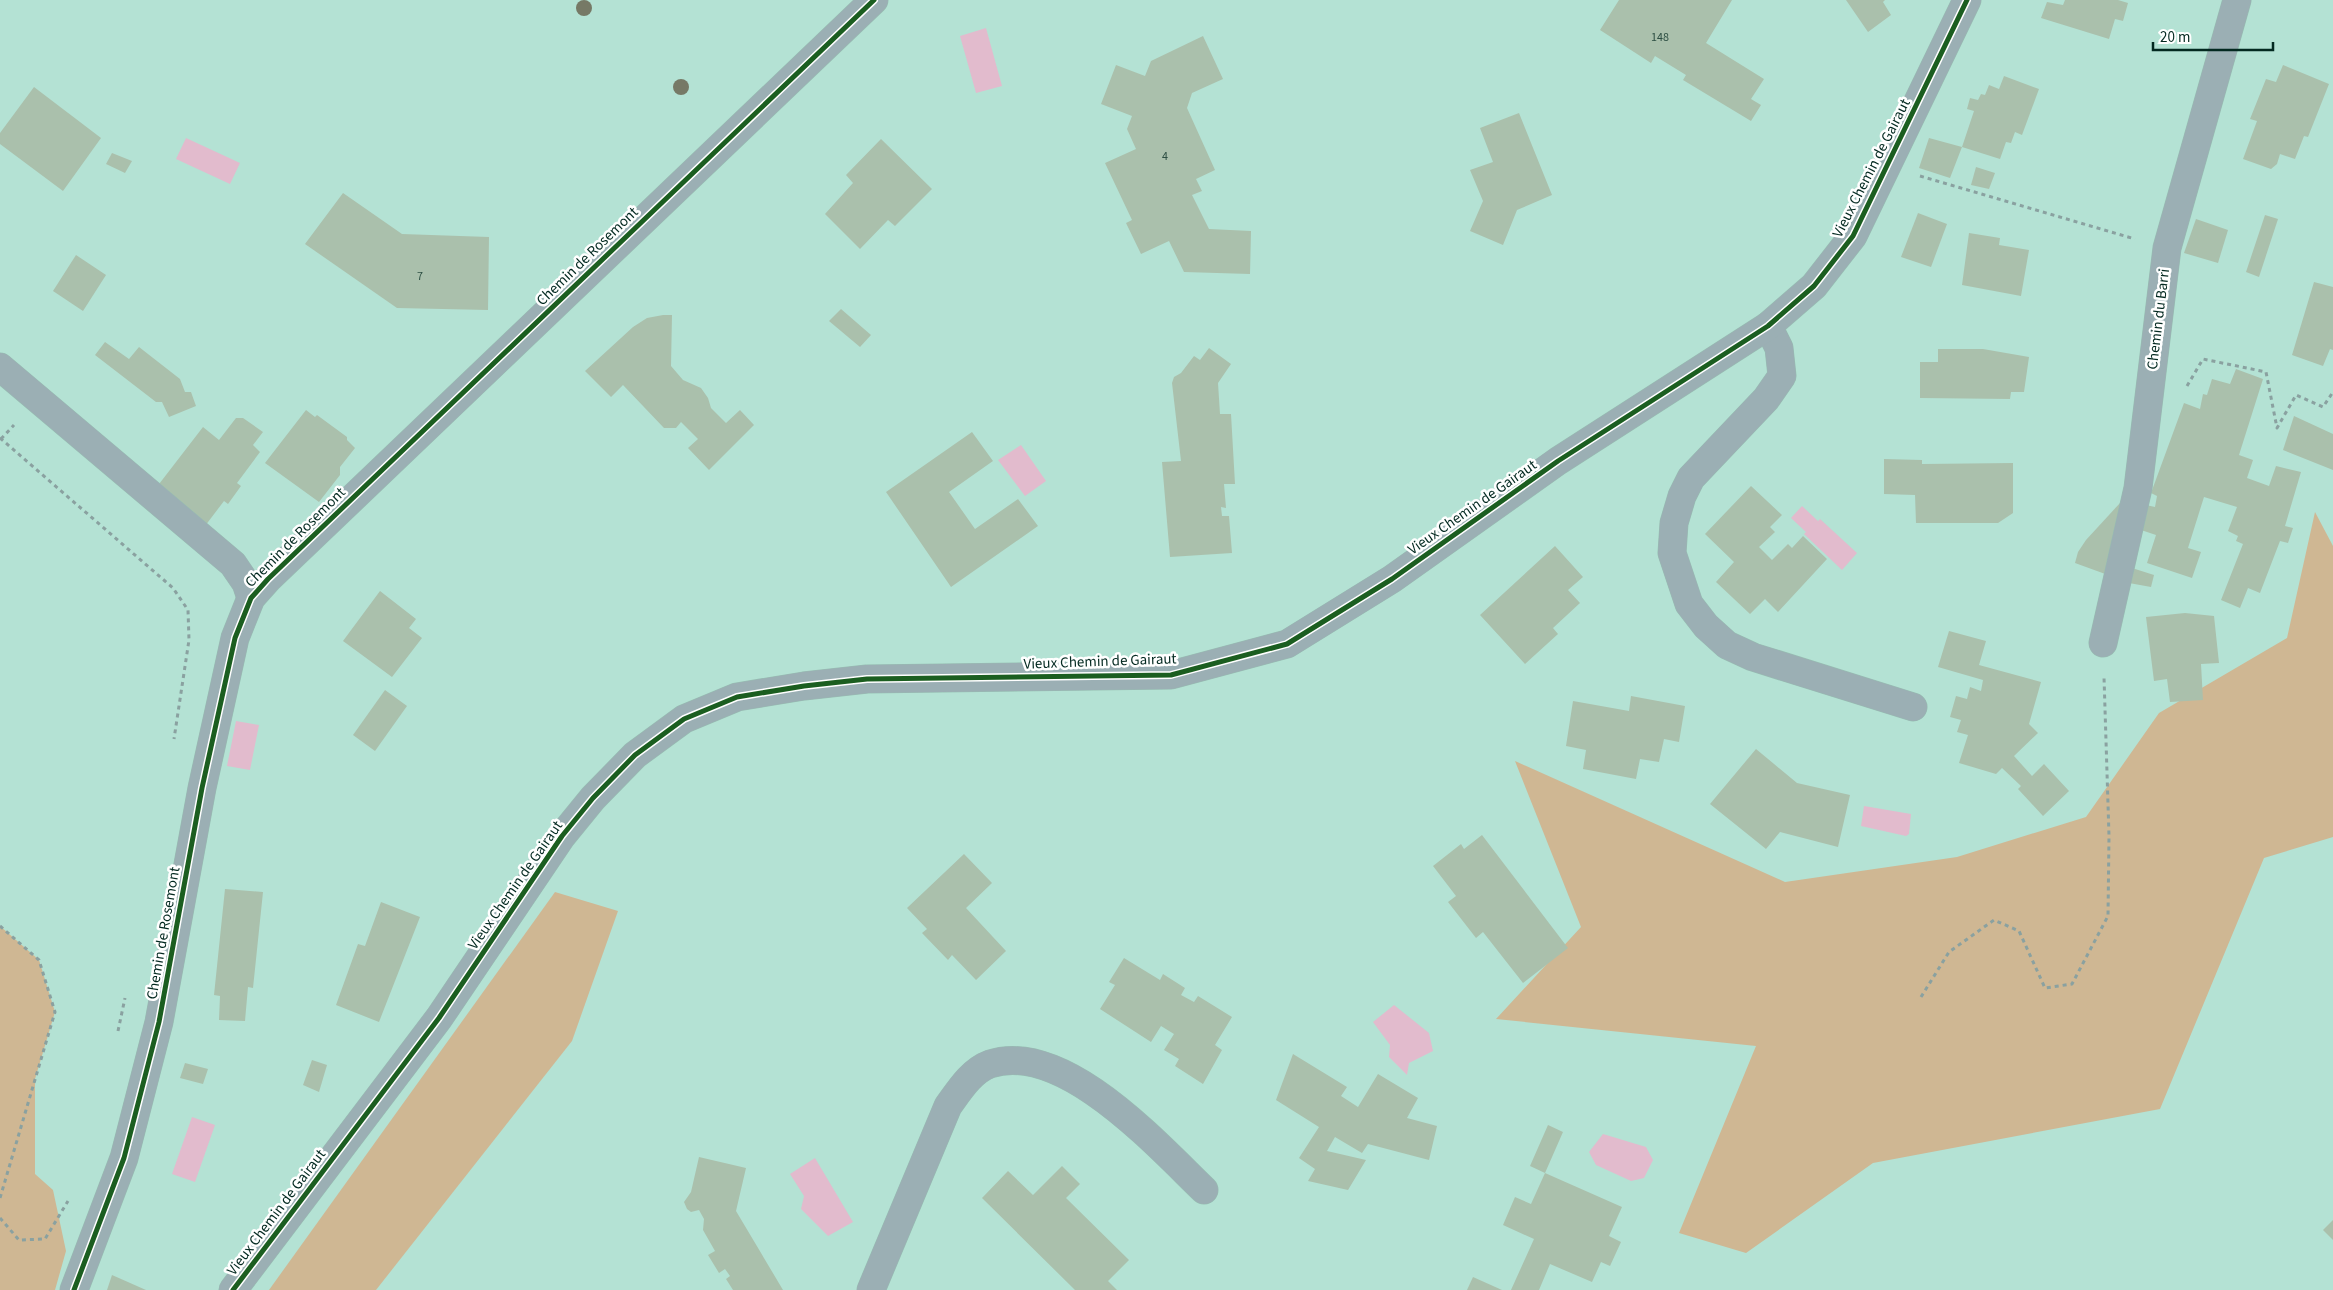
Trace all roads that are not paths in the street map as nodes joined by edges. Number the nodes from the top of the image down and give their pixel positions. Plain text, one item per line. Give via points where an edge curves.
1 (874, 0) edge
2 (1967, 0) edge
3 (2237, 0) edge
4 (1768, 326) junction
5 (0, 366) edge
6 (251, 598) junction
7 (2103, 644) road end
8 (1913, 707) dead end
9 (1204, 1190) dead end
10 (74, 1290) edge
11 (233, 1290) edge
12 (871, 1290) edge

1 - 6 street, Chemin de Rosemont
2 - 4 street, Vieux Chemin de Gairaut via 1853,236 1814,286
3 - 7 street, Chemin du Barri via 2167,248 2138,488
4 - 8 street via 1779,348 1782,376 1766,399 1691,478 1674,523 1672,553 1689,604 1727,645 1753,657
4 - 11 street, Vieux Chemin de Gairaut via 1558,461 1392,579 1287,644 1171,674 867,679 804,686 737,697 684,719 635,755 562,836 438,1018
5 - 6 street, Chemin de Rosemont via 233,564 246,583
6 - 10 street, Chemin de Rosemont via 235,638 204,779 159,1022 124,1158
9 - 12 street via 1129,1119 1092,1090 1038,1063 1016,1059 989,1064 965,1082 948,1106

